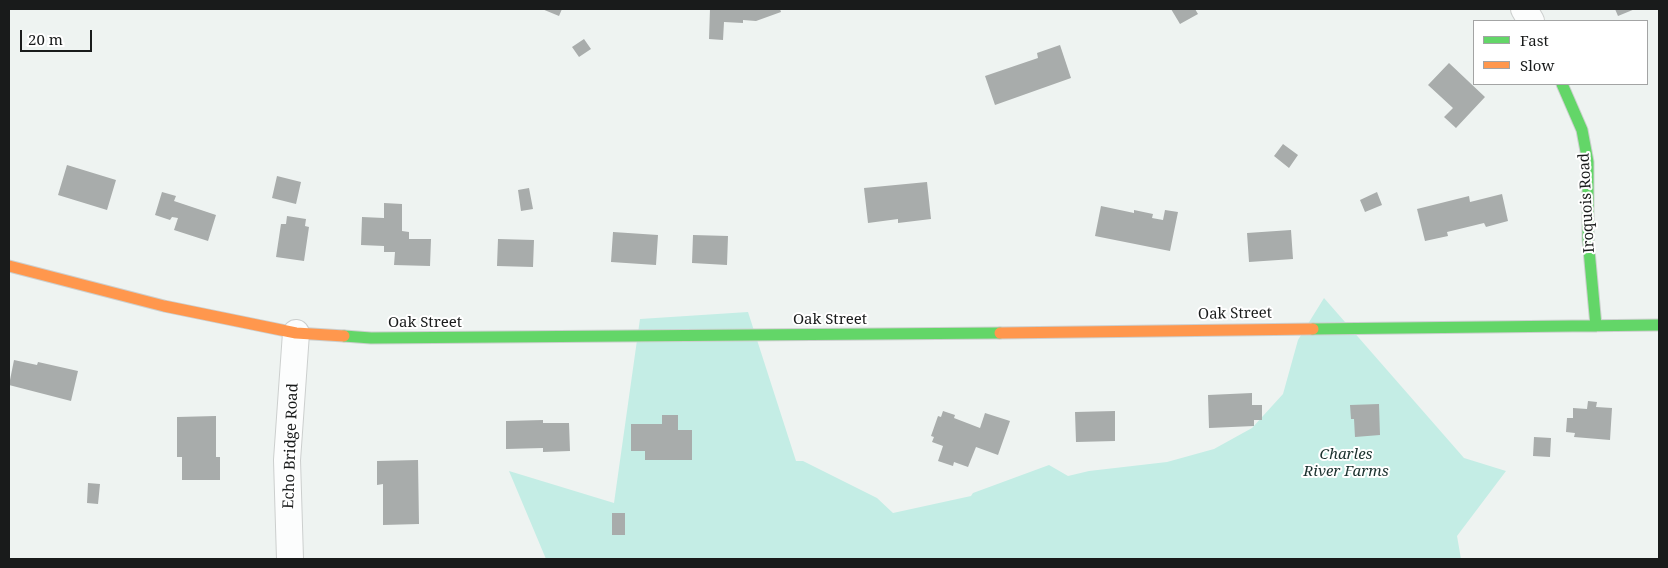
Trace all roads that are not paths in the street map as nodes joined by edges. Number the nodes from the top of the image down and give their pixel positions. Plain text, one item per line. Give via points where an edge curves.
1 (1524, 9) edge
2 (1530, 20) edge
3 (1562, 85) edge
4 (9, 266) edge
5 (1659, 325) edge
6 (1596, 326) junction
7 (296, 333) junction
8 (290, 559) edge

1 - 2 street
3 - 6 main road, Iroquois Road via 1582,130 1588,162 1588,239
4 - 7 main road, Oak Street via 164,306
5 - 6 main road, Oak Street
6 - 7 main road, Oak Street via 381,338
7 - 8 street, Echo Bridge Road via 287,460

